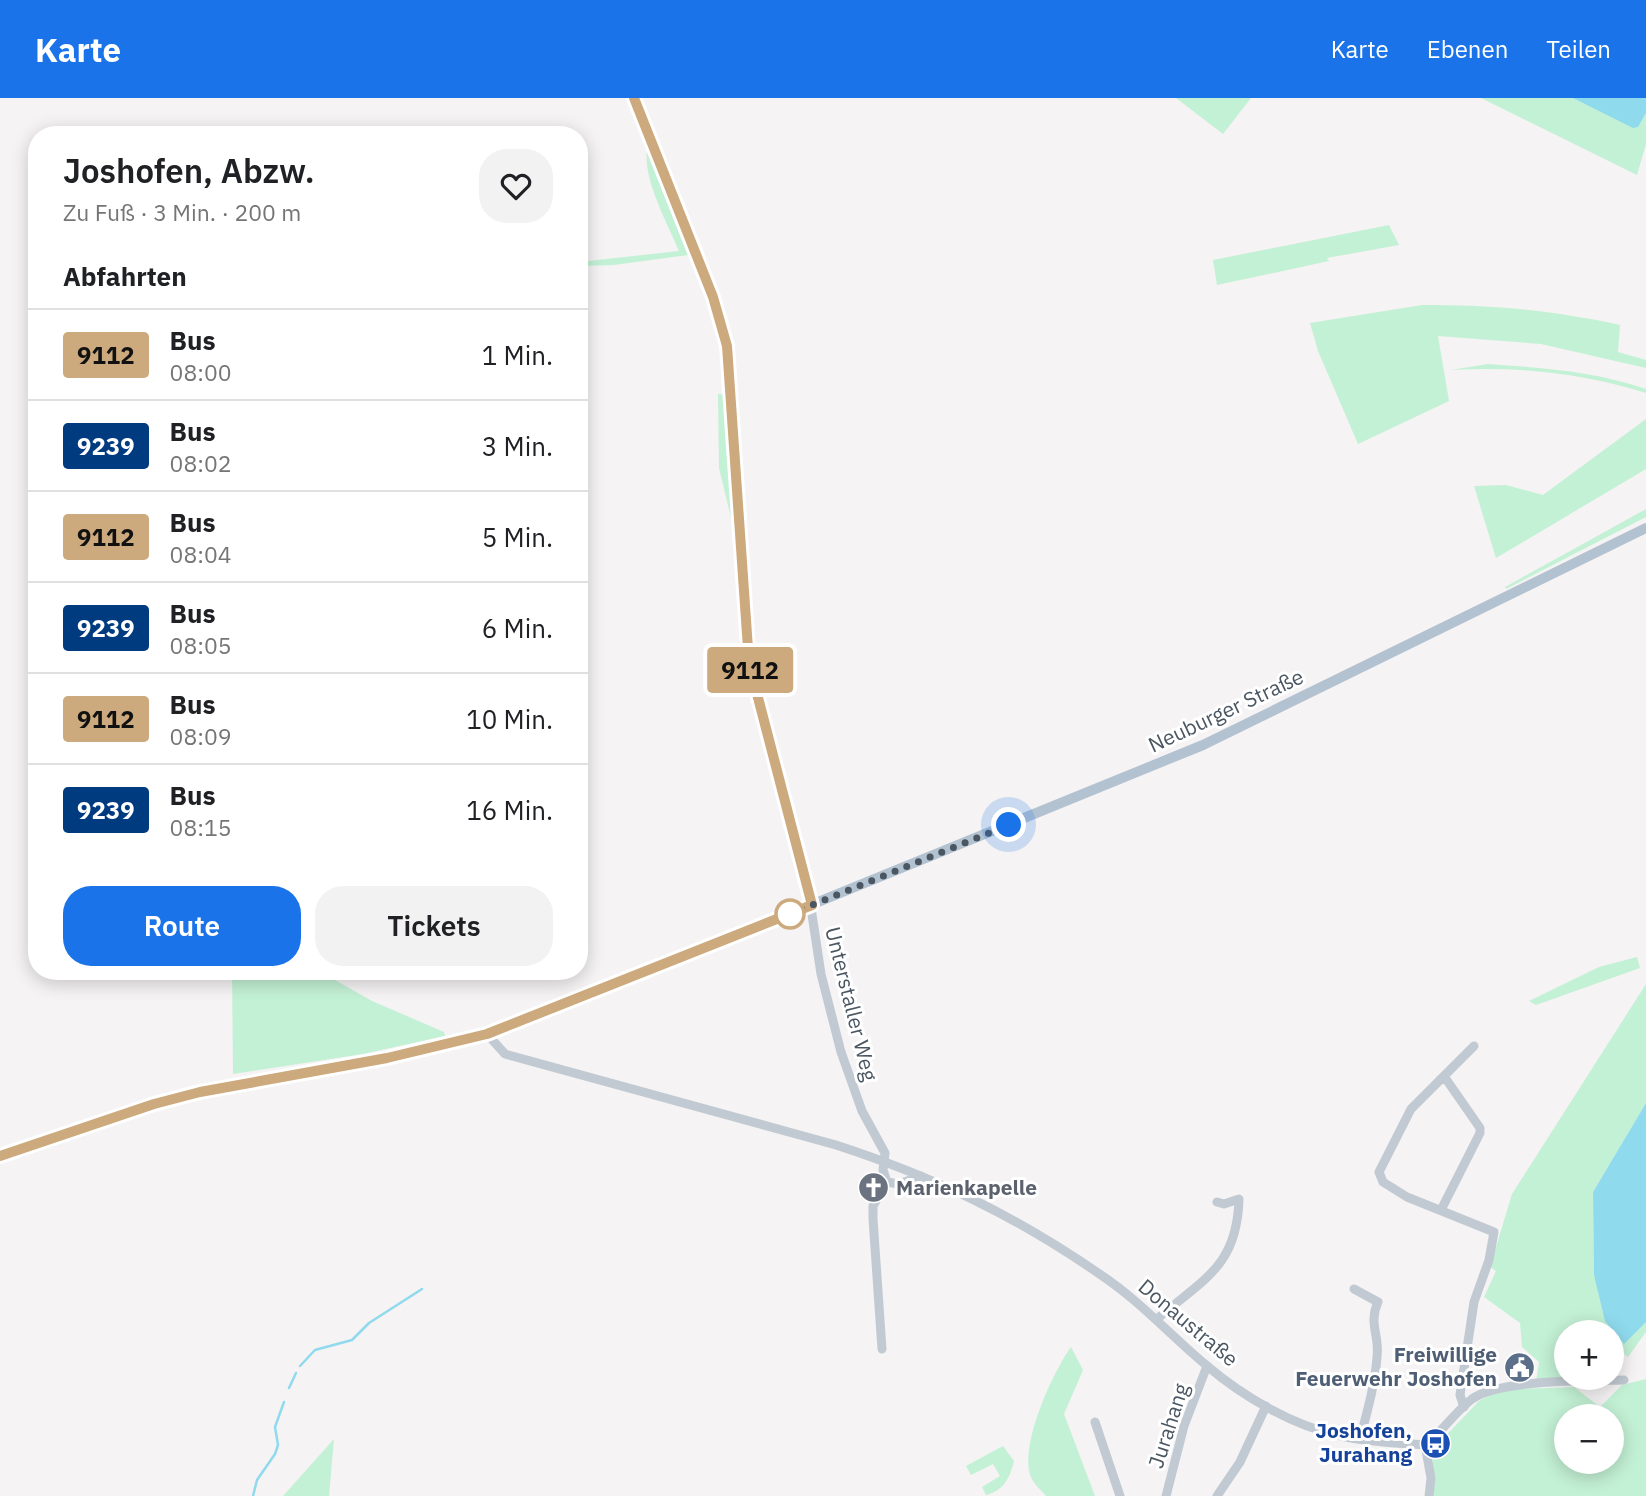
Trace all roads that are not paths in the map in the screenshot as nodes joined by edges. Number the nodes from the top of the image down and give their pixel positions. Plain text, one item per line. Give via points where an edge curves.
1 (634, 98) edge
2 (1646, 528) edge
3 (812, 905) junction
4 (487, 1034) junction
5 (1474, 1046) dead end
6 (1440, 1080) junction
7 (0, 1157) edge
8 (885, 1161) junction
9 (921, 1176) junction
10 (887, 1182) junction
11 (1217, 1202) dead end
12 (1441, 1210) junction
13 (1354, 1289) dead end
14 (1157, 1319) junction
15 (882, 1349) dead end
16 (1207, 1366) junction
17 (1554, 1384) edge
18 (1463, 1404) junction
19 (1266, 1406) junction
20 (1095, 1422) dead end
21 (1360, 1439) junction
22 (1425, 1445) junction
23 (1120, 1496) edge
24 (1166, 1496) edge
25 (1217, 1496) edge
26 (1429, 1496) edge

1 - 3 street, Unterstaller Weg via 727,346 749,663
2 - 3 main road, Neuburger Straße via 1203,745
3 - 4 main road, Neuburger Straße
3 - 8 street, Unterstaller Weg via 821,974 841,1052
4 - 7 main road, Neuburger Straße via 387,1058 200,1092
4 - 8 street via 505,1054
5 - 6 street
6 - 12 street via 1450,1082 1480,1128
6 - 12 street via 1411,1109 1380,1172 1382,1182
8 - 9 street
8 - 10 street, Unterstaller Weg
9 - 10 street via 899,1184
9 - 14 street, Donaustraße via 990,1206 1090,1268
10 - 15 street, Unterstaller Weg via 873,1206
11 - 14 street via 1239,1199 1238,1222 1218,1269
12 - 18 street via 1495,1235 1474,1302 1460,1395
13 - 21 street via 1378,1302 1372,1318 1376,1368
14 - 16 street, Donaustraße
16 - 19 street, Donaustraße
16 - 24 street, Jurahang via 1184,1426
17 - 18 street via 1489,1391
18 - 22 street via 1444,1430
19 - 21 street, Donaustraße via 1314,1428
19 - 25 street via 1240,1462
20 - 23 street
21 - 22 street, Donaustraße
22 - 26 street

